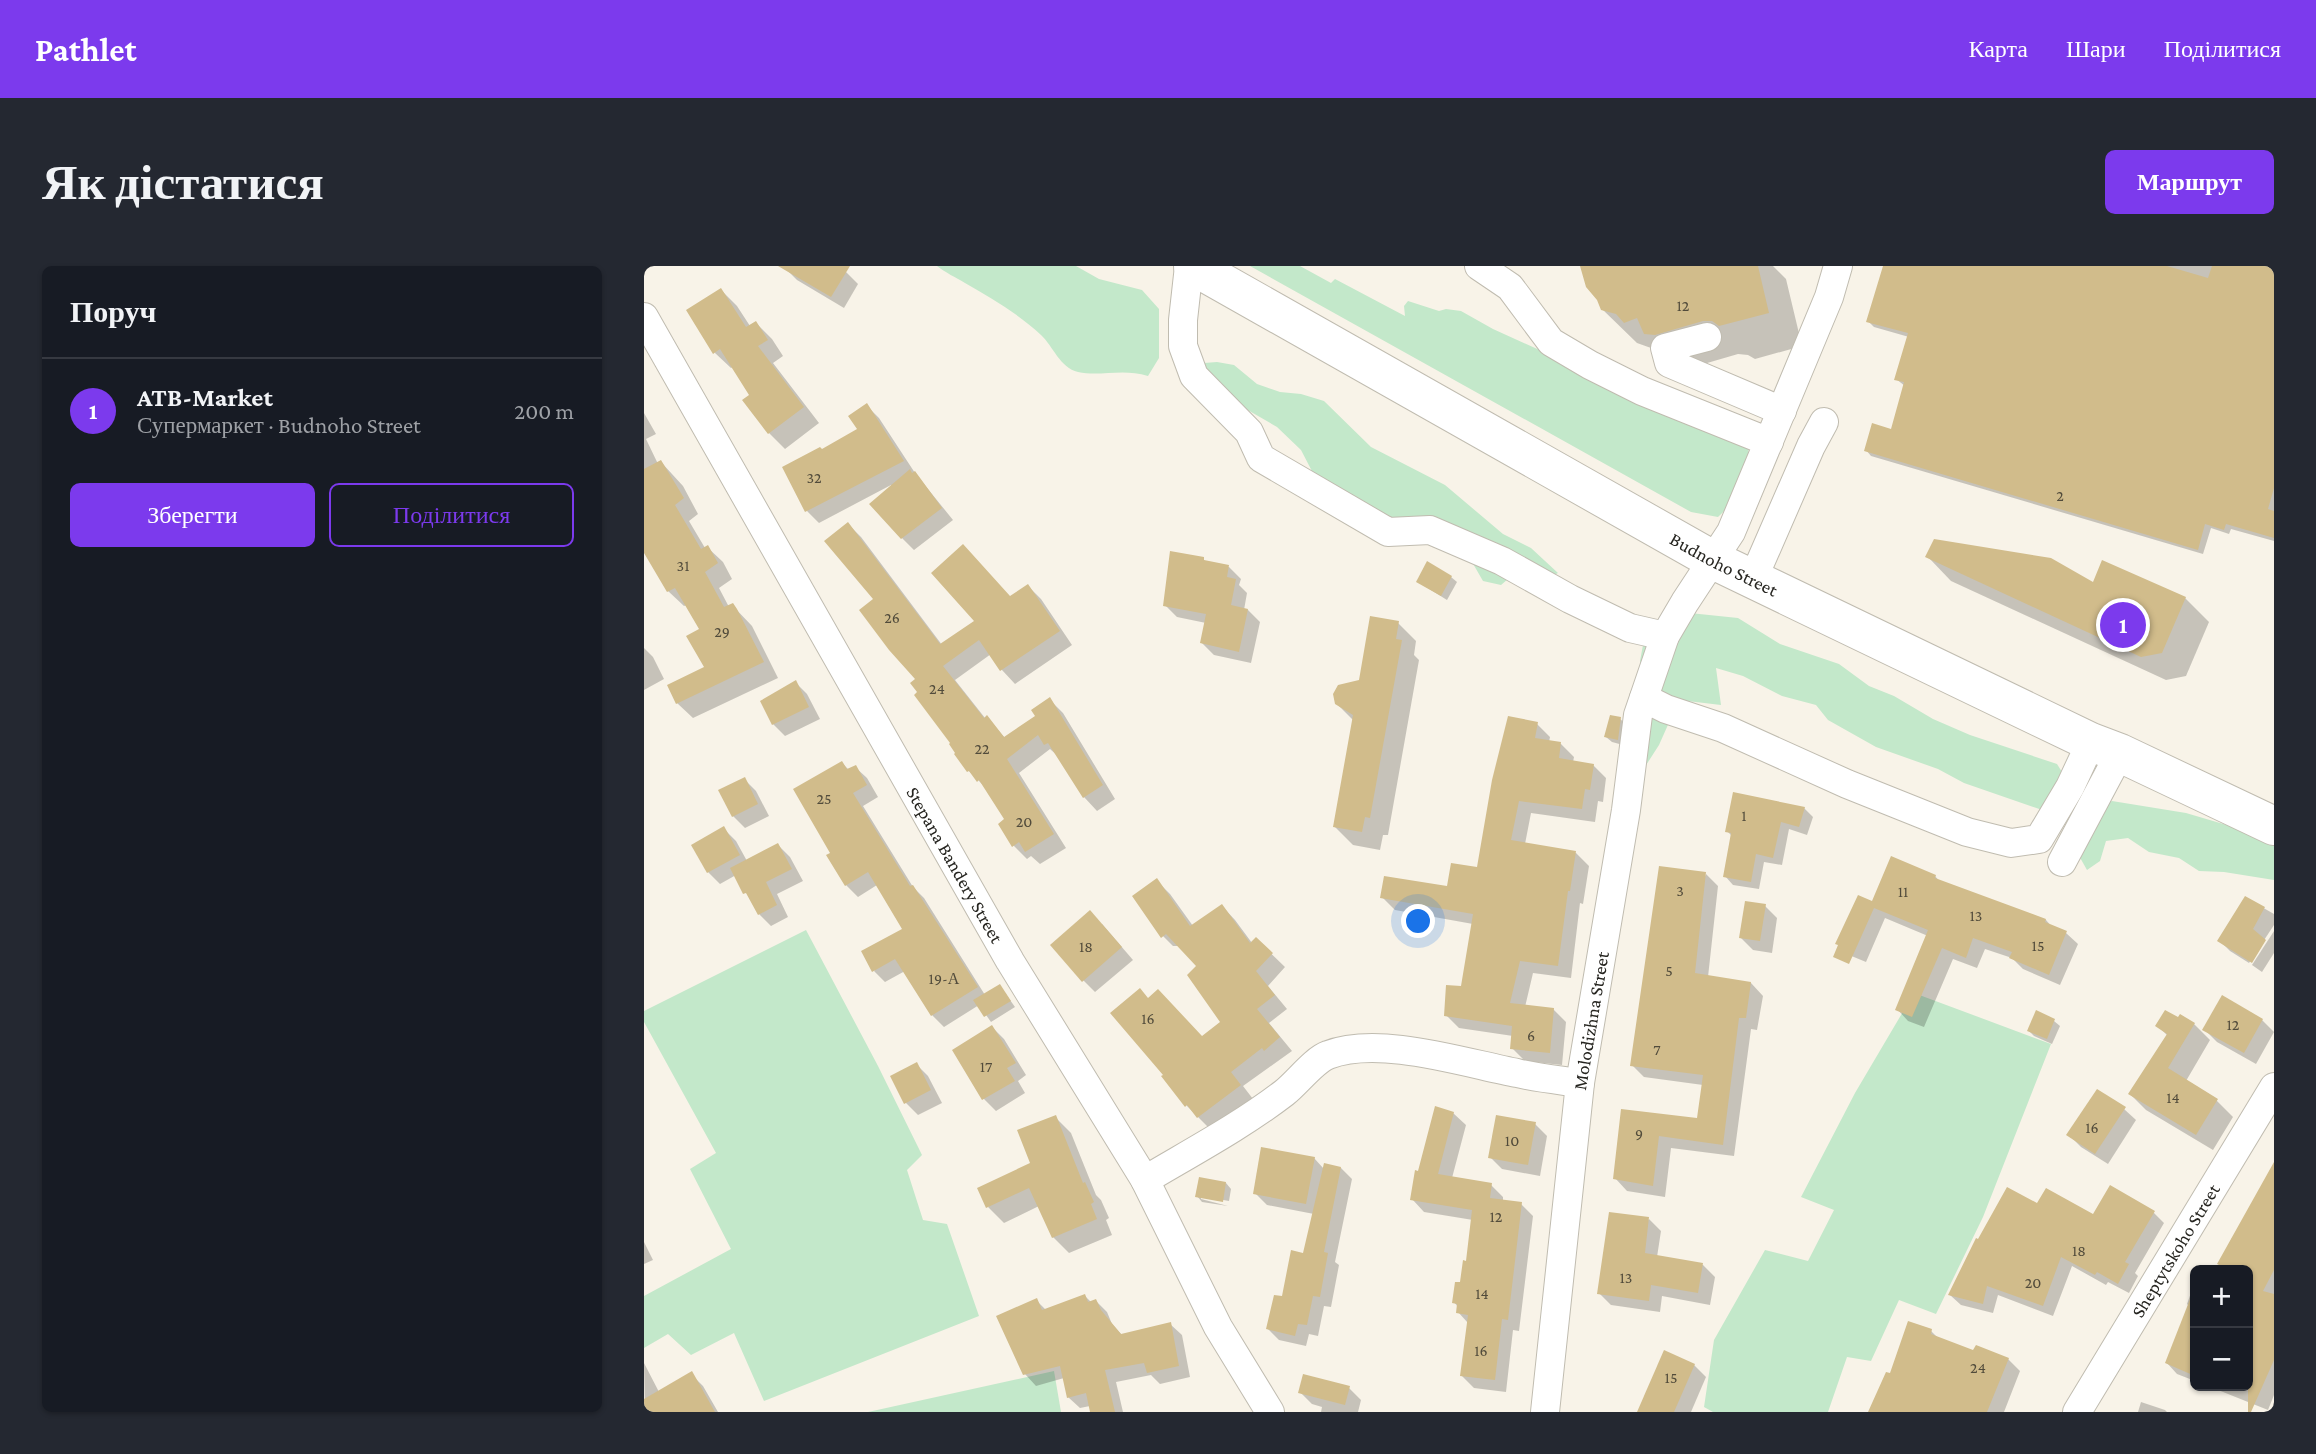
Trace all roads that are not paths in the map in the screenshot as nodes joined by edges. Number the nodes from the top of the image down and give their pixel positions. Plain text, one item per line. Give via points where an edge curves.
1 (1191, 266) edge
2 (1479, 266) edge
3 (1838, 266) edge
4 (644, 317) edge
5 (1707, 337) dead end
6 (1782, 411) junction
7 (1825, 422) dead end
8 (1769, 442) junction
9 (1713, 559) junction
10 (1753, 579) junction
11 (1665, 636) junction
12 (1644, 698) junction
13 (2105, 748) junction
14 (2274, 826) edge
15 (2062, 862) dead end
16 (1580, 1083) junction
17 (2274, 1087) edge
18 (1144, 1180) junction
19 (1270, 1412) edge
20 (1545, 1412) edge
21 (2077, 1412) edge

1 - 9 highway, Budnoho Street
1 - 11 street via 1183,346 1194,376 1249,432 1261,458 1388,532 1430,530 1502,561 1630,628
2 - 8 street via 1510,287 1551,342 1642,391
3 - 6 street, Molodizhna Street
4 - 18 street, Stepana Bandery Street via 1010,961
5 - 6 street via 1665,348 1670,363
6 - 8 street, Molodizhna Street
7 - 10 street
8 - 9 street, Molodizhna Street via 1731,532
9 - 10 highway, Budnoho Street
9 - 11 street, Molodizhna Street
10 - 13 highway, Budnoho Street
11 - 12 street, Molodizhna Street
12 - 13 street via 1967,832 2011,843 2039,839 2070,787
12 - 16 street, Molodizhna Street
13 - 14 highway, Budnoho Street
13 - 15 street
16 - 18 street via 1392,1050 1354,1049 1326,1055 1285,1092
16 - 20 street, Molodizhna Street
17 - 21 street, Sheptytskoho Street
18 - 19 street, Stepana Bandery Street via 1218,1327

